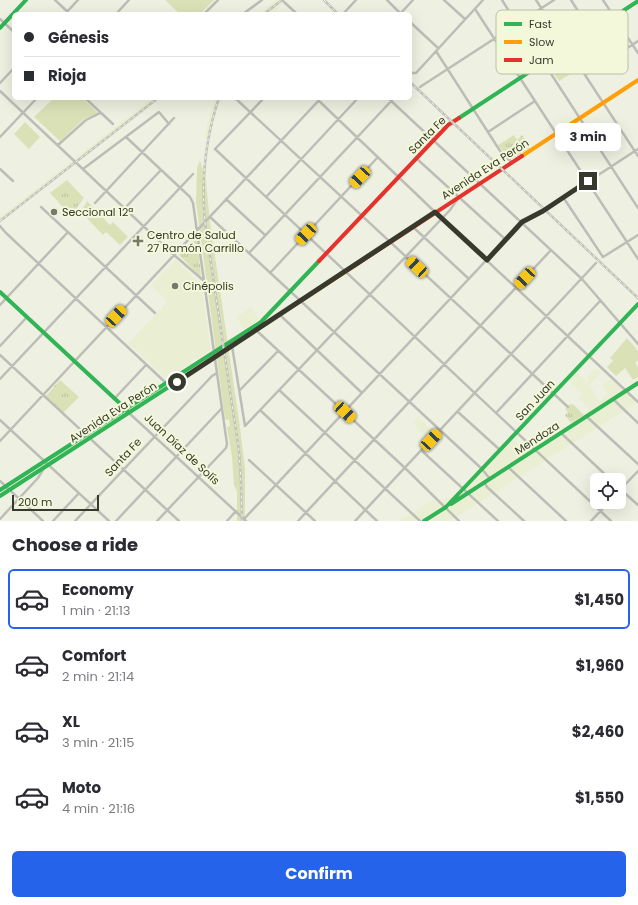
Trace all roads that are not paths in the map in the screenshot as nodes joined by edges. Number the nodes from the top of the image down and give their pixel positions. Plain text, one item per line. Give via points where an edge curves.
1 (26, 0) edge
2 (55, 0) edge
3 (78, 0) edge
4 (129, 0) edge
5 (218, 0) edge
6 (262, 0) edge
7 (282, 0) edge
8 (356, 0) edge
9 (387, 0) edge
10 (413, 0) edge
11 (444, 0) edge
12 (483, 0) edge
13 (502, 0) edge
14 (536, 0) edge
15 (554, 0) edge
16 (571, 0) edge
17 (603, 0) edge
18 (638, 1) edge
19 (541, 8) junction
20 (475, 9) junction
21 (508, 10) edge
22 (538, 10) edge
23 (577, 10) edge
24 (609, 10) edge
25 (624, 10) edge
26 (15, 12) edge
27 (65, 12) edge
28 (67, 12) edge
29 (118, 12) edge
30 (206, 12) edge
31 (246, 12) edge
32 (295, 12) edge
33 (346, 12) edge
34 (399, 12) edge
35 (403, 12) edge
36 (12, 15) edge
37 (0, 19) edge
38 (465, 19) junction
39 (5, 23) junction
40 (412, 24) edge
41 (0, 28) edge
42 (12, 30) edge
43 (628, 38) edge
44 (494, 39) junction
45 (638, 41) edge
46 (496, 42) edge
47 (632, 44) junction
48 (628, 47) edge
49 (437, 50) junction
50 (638, 53) edge
51 (448, 69) junction
52 (12, 70) edge
53 (412, 73) edge
54 (517, 74) edge
55 (526, 74) edge
56 (551, 74) edge
57 (585, 75) edge
58 (520, 78) junction
59 (638, 80) edge
60 (0, 83) edge
61 (420, 87) dead end
62 (0, 91) edge
63 (35, 100) edge
64 (87, 100) edge
65 (237, 100) edge
66 (262, 100) edge
67 (318, 100) edge
68 (320, 100) edge
69 (356, 100) edge
70 (391, 101) joint
71 (535, 101) junction
72 (603, 103) junction
73 (473, 108) junction
74 (250, 112) junction
75 (23, 113) junction
76 (100, 113) junction
77 (174, 118) dead end
78 (580, 118) junction
79 (338, 119) junction
80 (113, 124) dead end
81 (169, 124) junction
82 (488, 132) junction
83 (556, 133) junction
84 (126, 137) junction
85 (0, 138) edge
86 (357, 138) junction
87 (433, 140) junction
88 (281, 141) junction
89 (58, 145) junction
90 (638, 148) edge
91 (634, 151) junction
92 (143, 153) junction
93 (638, 156) edge
94 (378, 158) junction
95 (416, 158) junction
96 (301, 159) junction
97 (512, 162) junction
98 (611, 166) junction
99 (0, 169) edge
100 (83, 169) junction
101 (161, 170) junction
102 (193, 174) dead end
103 (320, 177) junction
104 (398, 177) junction
105 (246, 178) junction
106 (13, 181) dead end
107 (588, 181) junction
108 (479, 183) junction
109 (180, 187) junction
110 (107, 191) junction
111 (266, 197) junction
112 (341, 197) junction
113 (459, 197) junction
114 (563, 197) junction
115 (226, 199) junction
116 (95, 203) dead end
117 (41, 207) dead end
118 (125, 208) junction
119 (638, 208) edge
120 (435, 212) junction
121 (285, 214) junction
122 (362, 216) junction
123 (210, 217) junction
124 (442, 218) junction
125 (522, 222) junction
126 (0, 226) edge
127 (144, 226) junction
128 (413, 227) junction
129 (68, 232) junction
130 (196, 232) junction
131 (306, 234) junction
132 (265, 235) junction
133 (638, 235) edge
134 (424, 237) junction
135 (506, 240) junction
136 (389, 242) junction
137 (627, 242) junction
138 (551, 250) junction
139 (249, 253) junction
140 (326, 254) junction
141 (174, 255) junction
142 (405, 257) junction
143 (638, 258) edge
144 (487, 260) junction
145 (596, 263) dead end
146 (38, 264) junction
147 (106, 266) junction
148 (345, 271) junction
149 (270, 273) junction
150 (469, 279) junction
151 (582, 279) junction
152 (203, 280) junction
153 (516, 287) junction
154 (0, 292) edge
155 (290, 292) junction
156 (370, 294) junction
157 (137, 295) junction
158 (6, 298) junction
159 (76, 298) junction
160 (451, 299) junction
161 (300, 301) junction
162 (600, 301) junction
163 (638, 304) edge
164 (0, 305) edge
165 (155, 313) dead end
166 (280, 315) junction
167 (547, 316) junction
168 (27, 317) junction
169 (261, 322) joint
170 (620, 323) junction
171 (480, 326) junction
172 (106, 327) junction
173 (256, 330) junction
174 (334, 332) junction
175 (43, 333) junction
176 (568, 336) junction
177 (415, 337) junction
178 (638, 344) edge
179 (0, 346) edge
180 (232, 346) junction
181 (317, 350) junction
182 (278, 351) junction
183 (511, 354) junction
184 (0, 355) edge
185 (214, 355) junction
186 (589, 356) junction
187 (74, 362) junction
188 (444, 364) junction
189 (146, 365) junction
190 (12, 366) junction
191 (299, 369) junction
192 (217, 373) junction
193 (380, 374) junction
194 (532, 374) junction
195 (0, 379) edge
196 (638, 382) edge
197 (166, 383) junction
198 (240, 390) junction
199 (279, 390) junction
200 (626, 390) junction
201 (362, 393) junction
202 (475, 393) junction
203 (553, 394) junction
204 (43, 395) junction
205 (114, 399) junction
206 (613, 399) junction
207 (409, 402) junction
208 (638, 402) edge
209 (568, 407) dead end
210 (222, 408) junction
211 (125, 409) junction
212 (260, 410) junction
213 (129, 412) junction
214 (345, 412) junction
215 (458, 412) junction
216 (496, 413) junction
217 (586, 416) junction
218 (0, 420) edge
219 (638, 422) edge
220 (10, 430) junction
221 (440, 430) junction
222 (517, 432) junction
223 (325, 433) junction
224 (560, 433) junction
225 (85, 435) junction
226 (155, 436) junction
227 (89, 438) junction
228 (374, 439) junction
229 (0, 441) edge
230 (421, 450) junction
231 (500, 450) junction
232 (535, 450) junction
233 (306, 453) junction
234 (177, 456) junction
235 (249, 460) dead end
236 (355, 460) junction
237 (46, 464) junction
238 (638, 464) edge
239 (508, 467) junction
240 (405, 468) junction
241 (482, 469) junction
242 (123, 470) junction
243 (638, 471) edge
244 (603, 473) edge
245 (199, 477) junction
246 (490, 479) junction
247 (0, 481) edge
248 (335, 482) junction
249 (484, 482) junction
250 (626, 483) edge
251 (276, 485) junction
252 (7, 488) junction
253 (385, 489) junction
254 (464, 489) junction
255 (0, 490) edge
256 (145, 490) junction
257 (79, 493) junction
258 (468, 493) junction
259 (626, 494) edge
260 (0, 496) edge
261 (19, 499) junction
262 (91, 504) junction
263 (638, 505) edge
264 (445, 508) junction
265 (167, 510) junction
266 (365, 510) junction
267 (236, 511) junction
268 (600, 511) junction
269 (306, 513) junction
270 (0, 519) edge
271 (246, 520) edge
272 (43, 521) edge
273 (53, 521) edge
274 (76, 521) edge
275 (109, 521) edge
276 (116, 521) edge
277 (157, 521) edge
278 (179, 521) edge
279 (227, 521) edge
280 (298, 521) edge
281 (315, 521) edge
282 (355, 521) edge
283 (377, 521) edge
284 (420, 521) edge
285 (424, 521) edge
286 (459, 521) edge
287 (498, 521) edge
288 (524, 521) edge
289 (566, 521) edge
290 (591, 521) edge
291 (611, 521) edge

1 - 26 main road
2 - 27 street
3 - 28 street
4 - 29 street
5 - 30 street
6 - 31 street
7 - 32 street
8 - 33 street
9 - 34 street
10 - 35 street
11 - 38 street
12 - 20 street
13 - 21 street
14 - 19 street
15 - 19 street
16 - 23 street
17 - 24 street
18 - 25 main road, Santa Fe
19 - 22 street
20 - 38 street
20 - 44 street
36 - 39 main road
37 - 39 street
38 - 49 street
39 - 41 main road
39 - 42 street
40 - 49 street
43 - 47 street
44 - 46 street
44 - 51 street
45 - 47 street
47 - 48 street
47 - 50 street
49 - 51 street
49 - 53 street via 416,73
51 - 61 street
51 - 73 street
52 - 60 street
54 - 58 street
55 - 58 main road, Santa Fe
56 - 78 street
57 - 72 street
58 - 71 street
58 - 73 main road, Santa Fe
59 - 72 main road, Avenida Eva Perón
62 - 75 street
63 - 75 street
64 - 76 street
65 - 74 street
66 - 74 street
67 - 88 street
68 - 79 street
69 - 79 street
70 - 86 street
70 - 87 street
71 - 82 street
71 - 83 street
72 - 78 main road, Avenida Eva Perón
72 - 91 street
73 - 82 street
73 - 87 main road, Santa Fe via 448,125
74 - 88 street
74 - 105 street via 215,149
75 - 85 street
75 - 89 street
76 - 80 street
76 - 89 street via 86,120
77 - 81 street
78 - 83 main road, Avenida Eva Perón
78 - 98 street
79 - 86 street
79 - 96 street
81 - 84 street via 159,112
81 - 92 street
82 - 97 street via 502,154
83 - 97 main road, Avenida Eva Perón
83 - 107 street
84 - 92 street
84 - 100 street
86 - 94 street
86 - 103 street
87 - 95 main road, Santa Fe
87 - 108 street
88 - 96 street
88 - 105 street
89 - 100 street
90 - 91 street
91 - 93 street
91 - 98 street
92 - 101 street
92 - 110 street
94 - 104 street
94 - 112 street
95 - 104 main road, Santa Fe
95 - 113 street
96 - 103 street
96 - 111 street
97 - 108 main road, Avenida Eva Perón
98 - 107 street
98 - 119 street
99 - 106 street
100 - 110 street
101 - 109 street
101 - 118 street
102 - 109 street
103 - 112 street
103 - 121 street
104 - 120 street
104 - 122 main road, Santa Fe
105 - 111 street
105 - 115 street
107 - 114 street
107 - 137 street
108 - 113 main road, Avenida Eva Perón
108 - 125 street
109 - 127 street
109 - 130 street via 193,203
110 - 116 street
110 - 118 street
111 - 121 street
112 - 122 street
112 - 131 street
113 - 120 main road, Avenida Eva Perón
113 - 124 street
113 - 135 street
114 - 125 street
114 - 137 street via 603,257
115 - 123 street
115 - 132 street
117 - 129 street
118 - 127 street
120 - 124 street
120 - 128 main road, Avenida Eva Perón
121 - 131 street
121 - 132 street
122 - 136 street
122 - 140 main road, Santa Fe
123 - 130 street
123 - 139 street
124 - 134 street
124 - 144 street
125 - 135 street
125 - 138 street
126 - 146 street
127 - 141 street
127 - 147 street
128 - 134 street
128 - 136 main road, Avenida Eva Perón
129 - 146 street
129 - 147 street
130 - 141 street
130 - 152 street
131 - 140 street
131 - 149 street
132 - 139 street
133 - 137 street
134 - 142 street
134 - 150 street
135 - 144 street
136 - 142 street
136 - 148 main road, Avenida Eva Perón
137 - 143 street
138 - 151 street
138 - 153 street
139 - 149 street
140 - 148 street
140 - 155 main road, Santa Fe
141 - 152 street
141 - 157 street
142 - 156 street
142 - 160 street
144 - 150 street
144 - 153 street
145 - 151 street
146 - 158 street
146 - 159 street
147 - 157 street
147 - 159 street
148 - 156 street
148 - 161 main road, Avenida Eva Perón
149 - 155 street
150 - 160 street
151 - 162 street
151 - 167 street
152 - 185 street
153 - 167 street
153 - 171 street
154 - 158 main road, Juan Díaz de Solís
155 - 161 street
155 - 169 main road, Santa Fe
156 - 174 street
156 - 177 street
157 - 165 street
157 - 172 street
158 - 164 street
158 - 168 main road, Juan Díaz de Solís
159 - 172 street
159 - 175 street
160 - 171 street
160 - 177 street
161 - 166 main road, Avenida Eva Perón
161 - 174 street
162 - 170 street
162 - 176 street
163 - 170 main road, San Juan
166 - 173 main road, Avenida Eva Perón
166 - 181 street
167 - 176 street
167 - 183 street
168 - 175 main road, Juan Díaz de Solís
168 - 179 street
169 - 185 main road, Avenida Eva Perón
170 - 178 street
170 - 186 main road, San Juan
171 - 183 street
171 - 188 street
172 - 187 street
172 - 189 street
173 - 180 main road, Avenida Eva Perón
173 - 182 street
174 - 181 street
174 - 193 street
175 - 187 main road, Juan Díaz de Solís
175 - 190 street
176 - 186 street
176 - 194 street
177 - 188 street
177 - 193 street
180 - 185 main road, Avenida Eva Perón
180 - 198 street
181 - 191 street
181 - 201 street
182 - 191 street
182 - 198 street
183 - 194 street
183 - 202 street
184 - 190 street
185 - 192 street
185 - 197 main road, Avenida Eva Perón
185 - 213 main road, Avenida Eva Perón
186 - 200 street
186 - 203 main road, San Juan
187 - 204 street
187 - 205 main road, Juan Díaz de Solís
188 - 202 street
188 - 207 street
189 - 197 street
189 - 205 street
190 - 195 street
190 - 204 street
191 - 199 street
191 - 214 street
192 - 210 street
192 - 226 street, Santa Fe
193 - 201 street
193 - 207 street
194 - 203 street
194 - 216 street
196 - 200 main road, Mendoza
197 - 211 main road, Avenida Eva Perón
198 - 212 street via 245,426
199 - 212 street
199 - 223 street
200 - 206 main road, Mendoza
200 - 208 street
201 - 214 street
202 - 215 street
202 - 216 street
203 - 209 street
203 - 222 main road, San Juan
204 - 220 street
204 - 225 street
205 - 211 main road, Juan Díaz de Solís
206 - 217 main road, Mendoza
206 - 219 street
207 - 221 street
207 - 228 street
210 - 234 street
210 - 245 street via 227,446
211 - 213 main road, Juan Díaz de Solís
211 - 225 main road, Avenida Eva Perón
212 - 233 street
213 - 226 street, Juan Díaz de Solís
213 - 227 main road, Avenida Eva Perón
214 - 223 street
214 - 228 street
215 - 221 street
215 - 231 street
216 - 222 street
217 - 224 main road, Mendoza
217 - 238 street
218 - 220 street
220 - 229 street
220 - 237 street
221 - 230 street
221 - 241 street
222 - 231 main road, San Juan
222 - 232 street
223 - 233 street
223 - 236 street
224 - 232 main road, Mendoza
224 - 244 street
225 - 227 street
225 - 237 main road, Avenida Eva Perón
226 - 234 street, Juan Díaz de Solís
226 - 242 street, Santa Fe
227 - 237 main road, Avenida Eva Perón
227 - 242 street
228 - 236 street
228 - 240 street
230 - 240 street
230 - 254 street
231 - 241 main road, San Juan
232 - 239 main road, Mendoza
232 - 268 street
233 - 248 street
233 - 251 street
234 - 245 street, Juan Díaz de Solís
234 - 256 street
235 - 251 street
236 - 248 street
236 - 253 street
237 - 252 main road, Avenida Eva Perón
237 - 257 street
237 - 261 street via 38,478
239 - 246 main road, Mendoza
239 - 289 street
240 - 253 street
240 - 264 street
241 - 246 street
241 - 254 main road, San Juan
242 - 256 street
242 - 262 street, Santa Fe
243 - 250 street
245 - 265 street
245 - 267 street, Juan Díaz de Solís
246 - 249 main road, Mendoza
247 - 252 street
248 - 266 street
248 - 269 street
249 - 258 main road, Mendoza
249 - 288 street
251 - 269 street
251 - 271 street
252 - 255 main road, Avenida Eva Perón
252 - 260 main road, Avenida Eva Perón
252 - 261 street
253 - 266 street
253 - 284 street
254 - 258 street
254 - 264 main road, San Juan
256 - 265 street
256 - 276 street
257 - 262 street
257 - 273 street
258 - 264 main road, Mendoza
258 - 287 street
259 - 263 street
261 - 270 street
261 - 272 street
262 - 274 street, Santa Fe
262 - 275 street
264 - 285 main road
264 - 286 street
265 - 277 street
265 - 278 street
266 - 282 street
266 - 283 street
267 - 271 street, Juan Díaz de Solís
267 - 279 street
268 - 290 street
268 - 291 street
269 - 280 street
269 - 281 street

